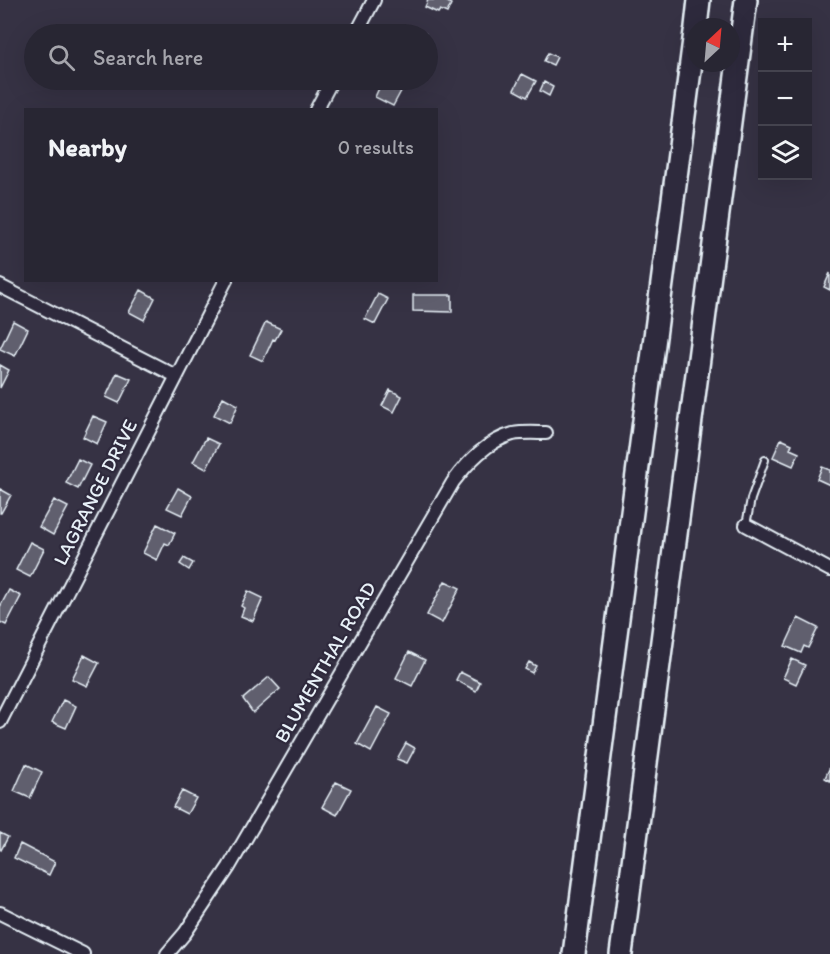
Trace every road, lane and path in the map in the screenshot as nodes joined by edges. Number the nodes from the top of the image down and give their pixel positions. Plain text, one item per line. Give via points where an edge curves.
1 (374, 0) edge
2 (699, 0) edge
3 (746, 0) edge
4 (697, 18) edge
5 (361, 24) edge
6 (690, 72) edge
7 (327, 90) edge
8 (317, 108) edge
9 (225, 282) edge
10 (0, 286) edge
11 (176, 376) junction
12 (546, 433) dead end
13 (765, 460) dead end
14 (746, 525) joint
15 (830, 570) edge
16 (0, 722) edge
17 (0, 913) edge
18 (83, 954) edge
19 (168, 954) edge
20 (574, 954) edge
21 (621, 954) edge

1 - 5 street
2 - 4 highway
3 - 21 highway
6 - 20 highway
7 - 8 street
9 - 11 street, LAGRANGE DRIVE
10 - 11 street
11 - 16 street, LAGRANGE DRIVE
12 - 19 street, BLUMENTHAL ROAD via 513,434 496,442 470,461 453,482 229,867
13 - 14 lane
14 - 15 street
17 - 18 street

